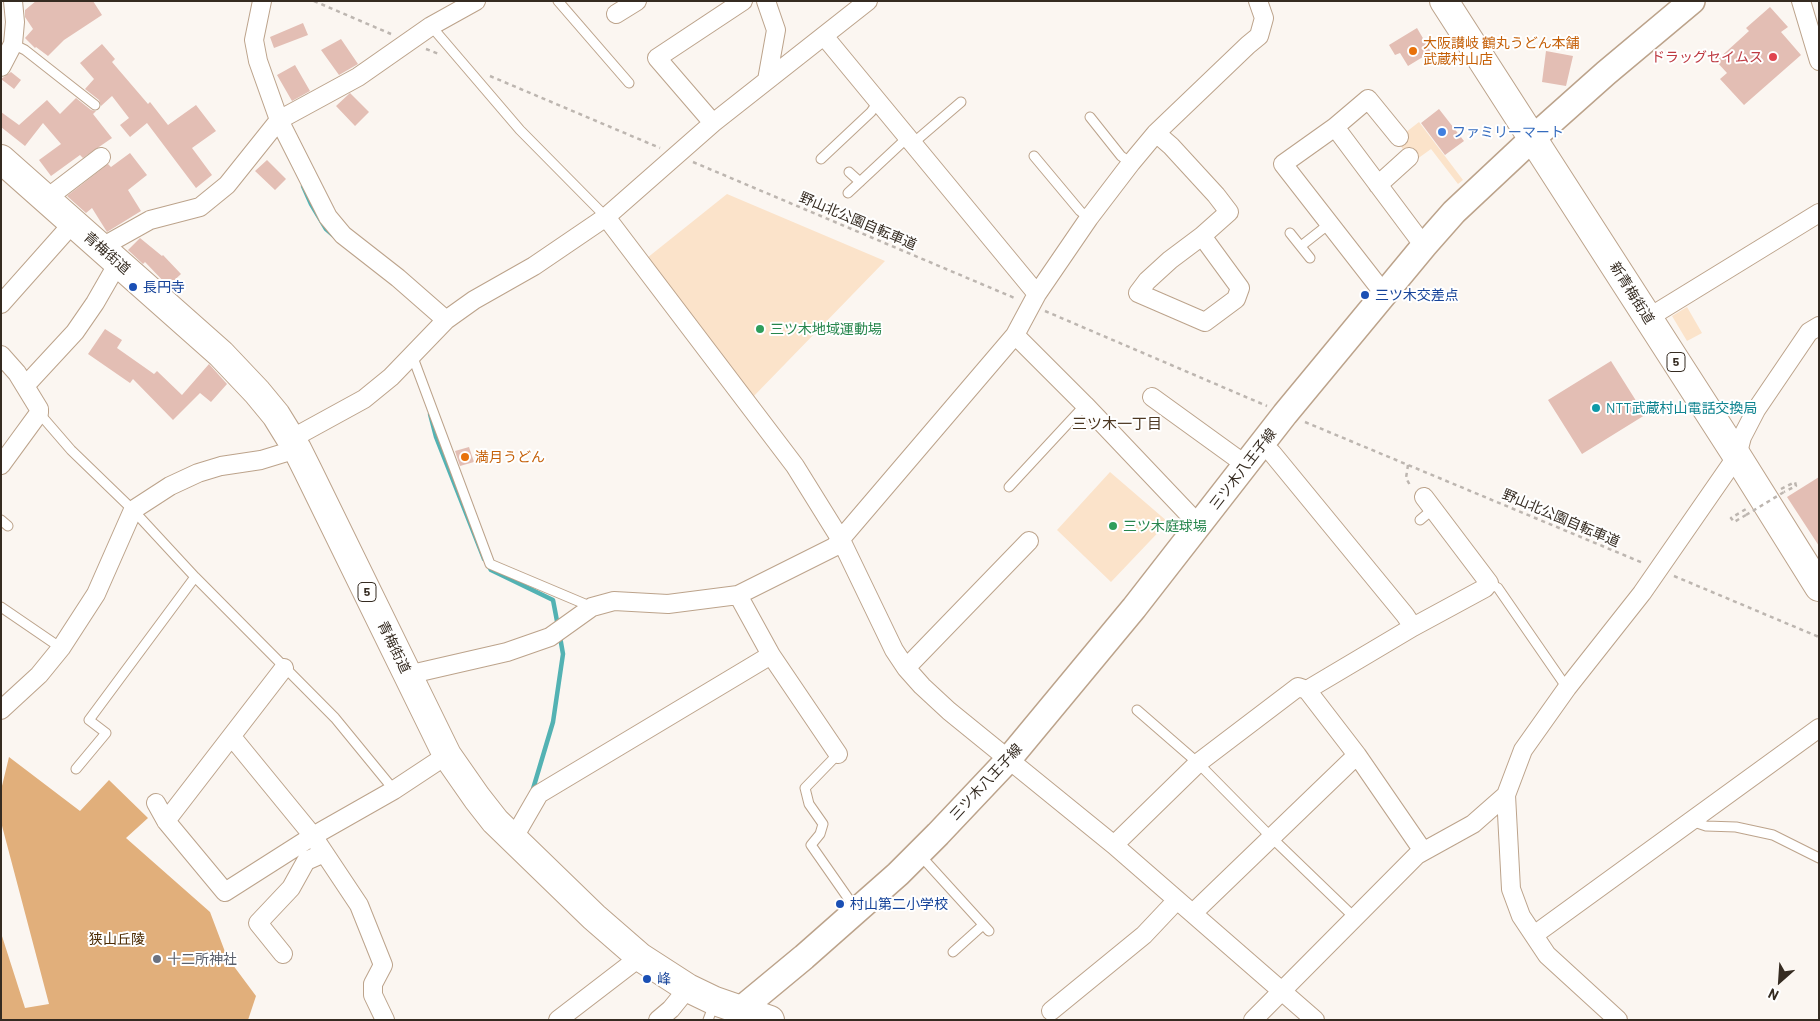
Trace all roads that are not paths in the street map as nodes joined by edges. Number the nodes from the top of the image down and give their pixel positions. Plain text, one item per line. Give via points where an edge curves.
1 (13, 1) edge
2 (262, 1) edge
3 (476, 1) edge
4 (558, 1) edge
5 (636, 1) edge
6 (743, 1) edge
7 (766, 1) edge
8 (868, 1) edge
9 (1258, 1) edge
10 (1444, 1) edge
11 (1692, 1) edge
12 (1801, 1) edge
13 (616, 14) dead end
14 (431, 26) junction
15 (824, 36) junction
16 (13, 44) junction
17 (1819, 61) edge
18 (1, 67) edge
19 (767, 80) junction
20 (629, 83) dead end
21 (878, 102) junction
22 (961, 102) dead end
23 (95, 105) dead end
24 (1090, 117) dead end
25 (277, 123) junction
26 (713, 123) junction
27 (1334, 127) junction
28 (1156, 133) junction
29 (1399, 137) dead end
30 (1533, 138) junction
31 (910, 141) junction
32 (1034, 156) dead end
33 (1409, 157) dead end
34 (101, 158) dead end
35 (1, 159) edge
36 (821, 159) dead end
37 (1131, 163) junction
38 (849, 172) dead end
39 (860, 182) junction
40 (1378, 184) junction
41 (848, 192) dead end
42 (46, 199) junction
43 (1819, 213) edge
44 (606, 216) junction
45 (1089, 218) junction
46 (73, 224) junction
47 (1329, 224) junction
48 (1290, 232) dead end
49 (1202, 236) junction
50 (1301, 246) junction
51 (1424, 246) junction
52 (109, 255) junction
53 (1310, 258) dead end
54 (1385, 295) junction
55 (1031, 301) junction
56 (1, 304) edge
57 (1648, 318) junction
58 (446, 320) junction
59 (1819, 326) edge
60 (1015, 335) junction
61 (1, 355) edge
62 (412, 355) junction
63 (25, 386) junction
64 (1152, 397) dead end
65 (1085, 405) junction
66 (39, 413) junction
67 (294, 444) junction
68 (1262, 445) junction
69 (1737, 456) junction
70 (1, 465) edge
71 (1246, 465) junction
72 (1009, 487) dead end
73 (1425, 509) road end
74 (133, 510) junction
75 (1199, 525) junction
76 (841, 540) junction
77 (1029, 541) dead end
78 (195, 577) junction
79 (1489, 583) junction
80 (1819, 587) edge
81 (738, 595) junction
82 (1, 606) edge
83 (592, 607) junction
84 (1413, 627) junction
85 (60, 648) junction
86 (771, 655) junction
87 (284, 668) junction
88 (906, 668) junction
89 (407, 675) junction
90 (1568, 688) junction
91 (1307, 690) junction
92 (1, 710) edge
93 (1137, 710) dead end
94 (1819, 728) edge
95 (232, 737) junction
96 (838, 754) joint
97 (447, 755) junction
98 (1357, 755) junction
99 (1008, 760) junction
100 (1198, 763) junction
101 (76, 769) dead end
102 (394, 790) junction
103 (1506, 795) junction
104 (156, 803) dead end
105 (166, 821) junction
106 (1691, 821) junction
107 (313, 836) junction
108 (1272, 838) junction
109 (513, 839) junction
110 (1114, 845) junction
111 (1423, 851) junction
112 (324, 852) junction
113 (919, 853) junction
114 (1819, 858) edge
115 (1177, 900) junction
116 (857, 911) junction
117 (1193, 913) junction
118 (1355, 918) junction
119 (1534, 935) junction
120 (954, 952) dead end
121 (283, 954) dead end
122 (640, 957) junction
123 (688, 988) junction
124 (1280, 990) junction
125 (712, 1010) edge
126 (740, 1010) junction
127 (1051, 1011) dead end
128 (385, 1020) edge
129 (558, 1020) edge
130 (658, 1020) edge
131 (770, 1020) edge
132 (1253, 1020) edge
133 (1315, 1020) edge
134 (1618, 1020) edge

1 - 16 street
2 - 25 street via 254,40
3 - 14 street
4 - 20 lane
5 - 13 street
6 - 26 street via 657,58
7 - 19 street via 776,30
8 - 15 street
9 - 28 street via 1264,18 1259,36
10 - 30 main road, 新青梅街道 / 5
11 - 30 main road, 三ツ木八王子線
12 - 17 street
14 - 25 street via 358,77
14 - 44 lane via 520,130
15 - 19 street
15 - 21 street
16 - 18 street
16 - 23 lane via 55,72
19 - 26 street
21 - 31 street
21 - 36 lane
22 - 31 lane
24 - 37 lane via 1121,156
25 - 52 street via 227,185 200,206 150,220
25 - 58 street via 328,217 343,235
26 - 44 street
27 - 29 street via 1368,98
27 - 40 street
27 - 47 street via 1283,164
28 - 37 street
28 - 49 street via 1216,195 1228,212
30 - 51 main road, 三ツ木八王子線 via 1454,212
30 - 57 main road, 新青梅街道 / 5
31 - 39 lane
31 - 55 street
32 - 45 lane
33 - 40 street
34 - 42 street
35 - 42 main road, 青梅街道 / 5
37 - 45 street
38 - 39 lane
39 - 41 lane
40 - 51 street
42 - 46 main road, 青梅街道 / 5
43 - 57 street
44 - 58 street via 534,266
44 - 76 street via 795,466
45 - 55 street
46 - 52 main road, 青梅街道 / 5
46 - 56 street
47 - 50 lane
47 - 54 street
48 - 50 lane
49 - 49 street via 1170,260 1138,293 1205,322 1236,299 1240,288
50 - 53 lane
51 - 54 main road, 三ツ木八王子線
52 - 63 street via 95,303 75,332
52 - 67 main road, 青梅街道 / 5 via 240,373 267,404
54 - 68 main road, 三ツ木八王子線
55 - 60 street
57 - 69 main road, 新青梅街道 / 5
58 - 62 street
59 - 69 street via 1809,332 1756,410 1742,437
60 - 65 street
60 - 76 street
61 - 63 street
62 - 67 street via 364,399
62 - 83 lane via 490,564
63 - 66 street
64 - 71 street
65 - 72 lane
65 - 75 street
66 - 70 street
66 - 74 lane via 71,450
67 - 74 street via 261,460 198,473 170,486
67 - 89 main road, 青梅街道 / 5
68 - 71 main road, 三ツ木八王子線
68 - 84 street via 1272,453
69 - 80 main road, 新青梅街道 / 5
69 - 90 street via 1642,593
71 - 75 main road, 三ツ木八王子線
73 - 79 street
74 - 78 lane
74 - 85 street via 96,594
75 - 99 main road, 三ツ木八王子線
76 - 81 street via 834,547
76 - 88 street via 894,650
77 - 88 street
78 - 87 lane
78 - 101 lane via 89,720 106,733
79 - 84 street
79 - 90 lane via 1498,588
81 - 83 street via 668,604 614,601
81 - 86 street
82 - 85 lane
83 - 89 street via 550,637 500,654
84 - 91 street
85 - 92 street via 39,675
86 - 96 street
86 - 109 street via 539,794
87 - 95 street
87 - 102 lane via 335,718
88 - 99 street via 949,711
89 - 97 main road, 青梅街道 / 5
90 - 103 street via 1523,750
91 - 98 street
91 - 100 street via 1298,687
93 - 100 lane
94 - 106 street
95 - 105 street
95 - 107 street
96 - 116 lane via 805,788 809,804 823,824 811,845
97 - 102 street
97 - 109 main road, 青梅街道 / 5 via 477,798
98 - 108 street
98 - 111 street
99 - 110 street
99 - 113 main road, 三ツ木八王子線
100 - 108 lane
100 - 110 street
102 - 107 street
103 - 111 street via 1473,824
103 - 119 street via 1511,889 1521,916
104 - 105 street
105 - 107 street via 225,892
106 - 114 lane via 1774,835
106 - 119 street
107 - 112 street
108 - 117 street
108 - 118 lane
109 - 122 main road, 青梅街道 / 5
110 - 115 street
111 - 118 street
112 - 121 street via 306,861 291,888 258,923
112 - 128 street via 359,905 384,966 373,984 373,995
113 - 116 main road, 三ツ木八王子線
113 - 120 lane via 986,928
115 - 117 street
115 - 127 street via 1144,935
116 - 126 main road, 三ツ木八王子線
117 - 124 street
118 - 124 street
119 - 134 street via 1547,955
122 - 123 main road, 青梅街道 / 5
122 - 129 street
123 - 125 main road, 青梅街道 / 5
123 - 130 street
124 - 132 street
124 - 133 street
125 - 126 main road, 青梅街道 / 5
126 - 131 main road, 青梅街道 / 5

